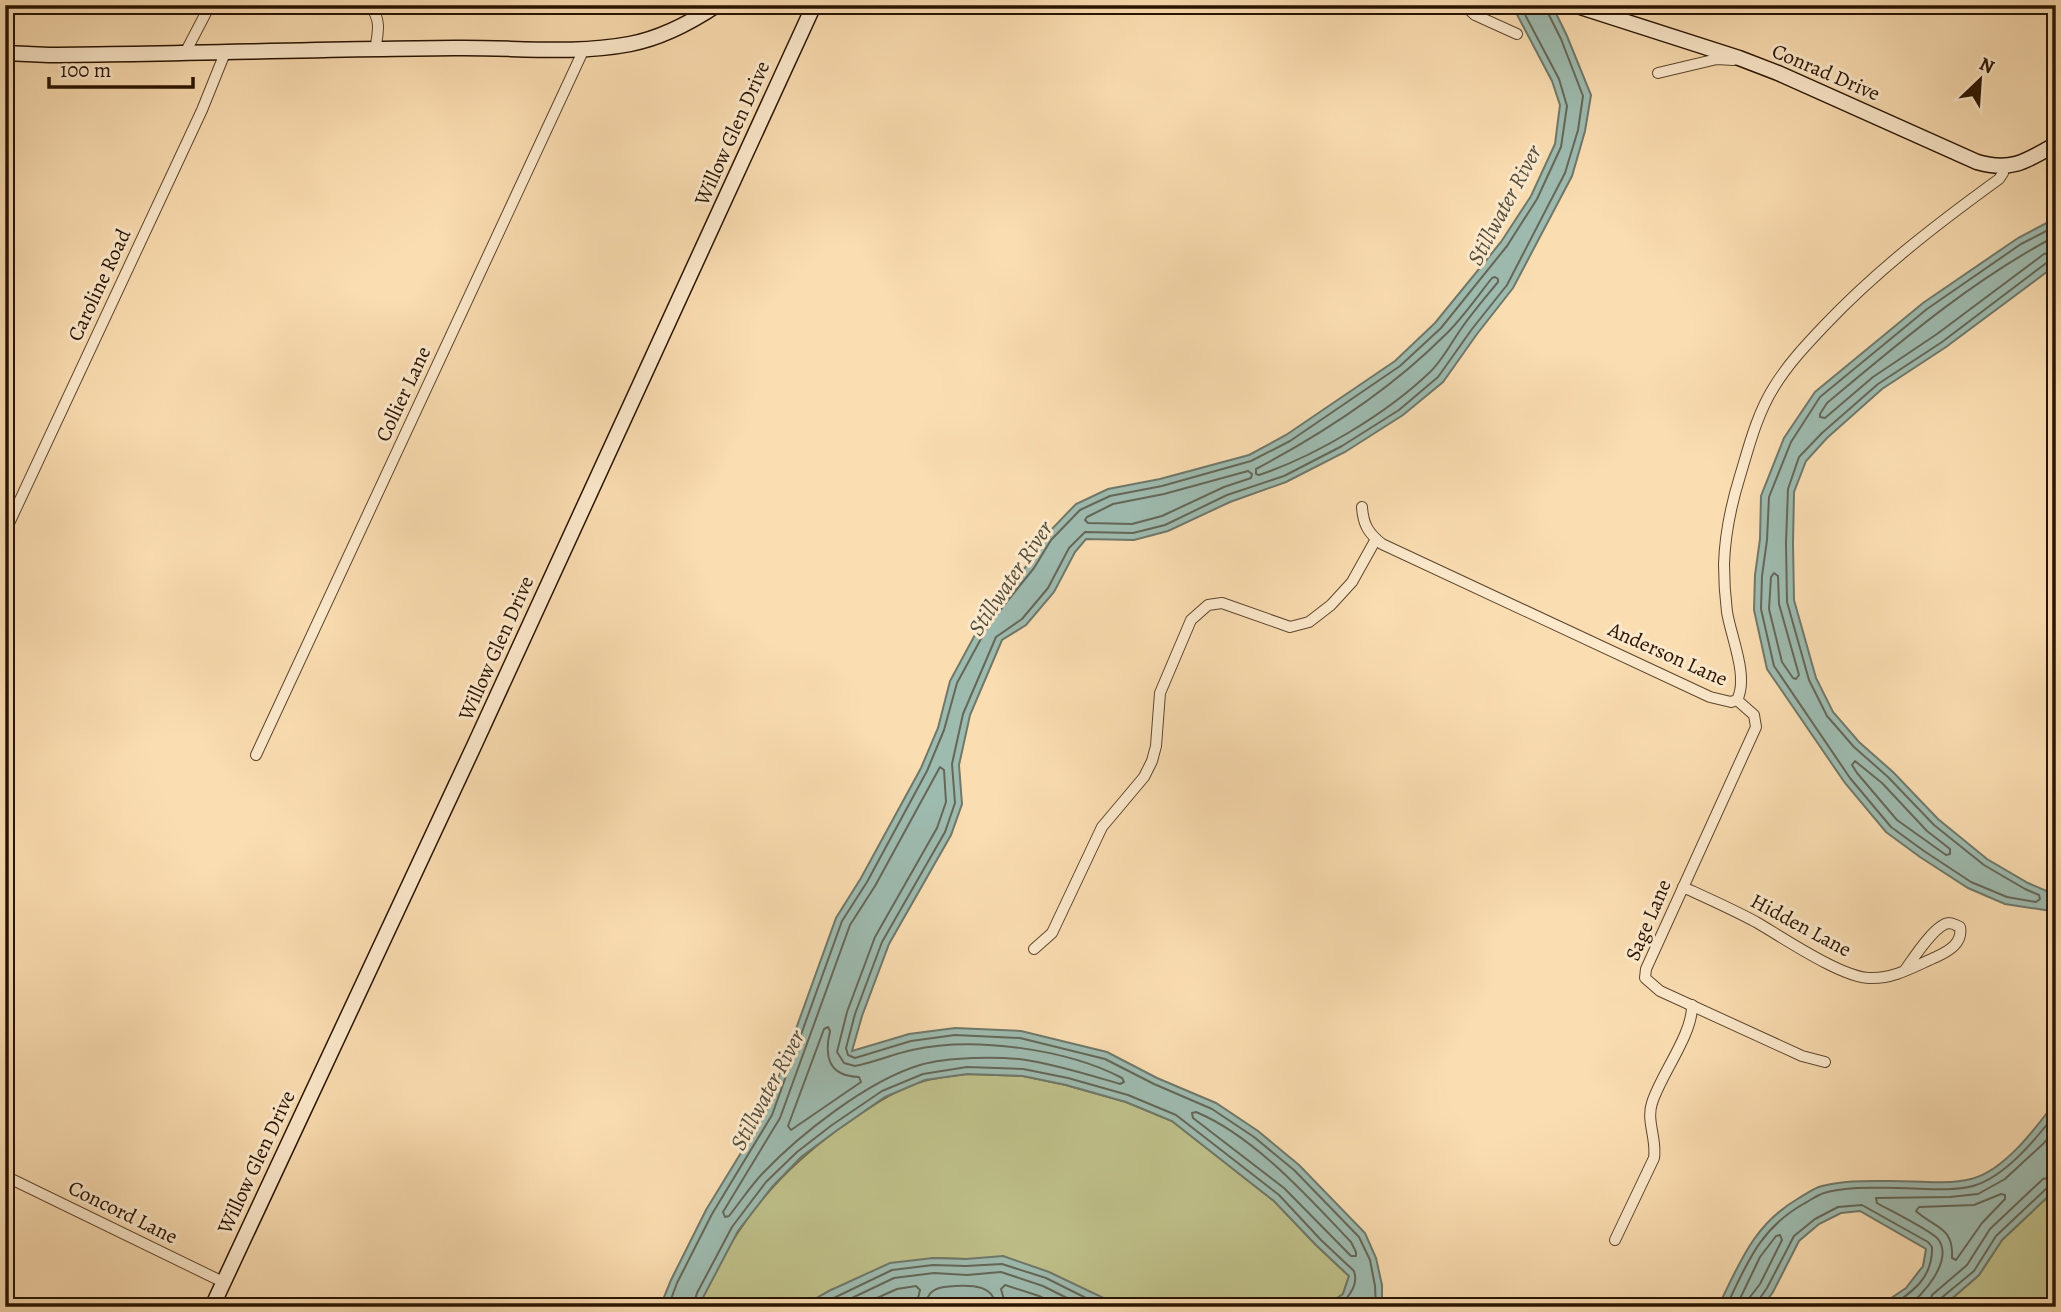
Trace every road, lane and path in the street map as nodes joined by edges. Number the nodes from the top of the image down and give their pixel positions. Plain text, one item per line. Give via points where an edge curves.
1 (9, 5) edge
2 (210, 5) edge
3 (369, 5) edge
4 (717, 5) edge
5 (814, 5) edge
6 (1464, 5) edge
7 (1574, 5) edge
8 (5, 14) edge
9 (1517, 34) dead end
10 (584, 49) junction
11 (375, 50) junction
12 (225, 52) junction
13 (5, 53) edge
14 (185, 53) junction
15 (1749, 62) junction
16 (1658, 72) dead end
17 (2056, 145) edge
18 (2004, 166) junction
19 (1362, 507) dead end
20 (5, 532) edge
21 (1376, 539) junction
22 (1737, 700) junction
23 (256, 755) dead end
24 (1683, 887) junction
25 (1034, 949) dead end
26 (1905, 970) junction
27 (1692, 1005) junction
28 (1825, 1062) dead end
29 (5, 1176) edge
30 (1615, 1240) dead end
31 (223, 1282) junction
32 (212, 1307) edge

1 - 8 street
2 - 14 street
3 - 11 street via 378,21
4 - 10 main road via 657,37
5 - 31 main road, Willow Glen Drive
6 - 9 street
7 - 15 main road, Conrad Drive
10 - 11 main road
10 - 23 street, Collier Lane
11 - 12 main road
12 - 14 main road
12 - 20 street, Caroline Road
13 - 14 main road
15 - 16 street via 1717,60
15 - 18 main road, Conrad Drive via 1968,158
17 - 18 main road, Conrad Drive via 2025,162
18 - 22 street, Anderson Lane via 1998,178 1935,226 1834,315 1791,362 1765,403 1733,500 1725,549 1727,613 1742,683
19 - 21 street via 1363,523
21 - 22 street, Anderson Lane via 1710,697
21 - 25 street via 1352,582 1309,622 1290,627 1222,603 1208,605 1191,620 1160,693 1152,761 1102,827 1052,933
22 - 24 street, Sage Lane via 1754,715 1756,727
24 - 26 street, Hidden Lane via 1844,971 1868,979
24 - 27 street, Sage Lane via 1645,978 1660,991
26 - 26 street, Hidden Lane via 1958,943 1960,927 1945,923
27 - 28 street, Sage Lane via 1802,1056
27 - 30 street via 1686,1030 1651,1105 1654,1158
29 - 31 street, Concord Lane
31 - 32 main road, Willow Glen Drive

